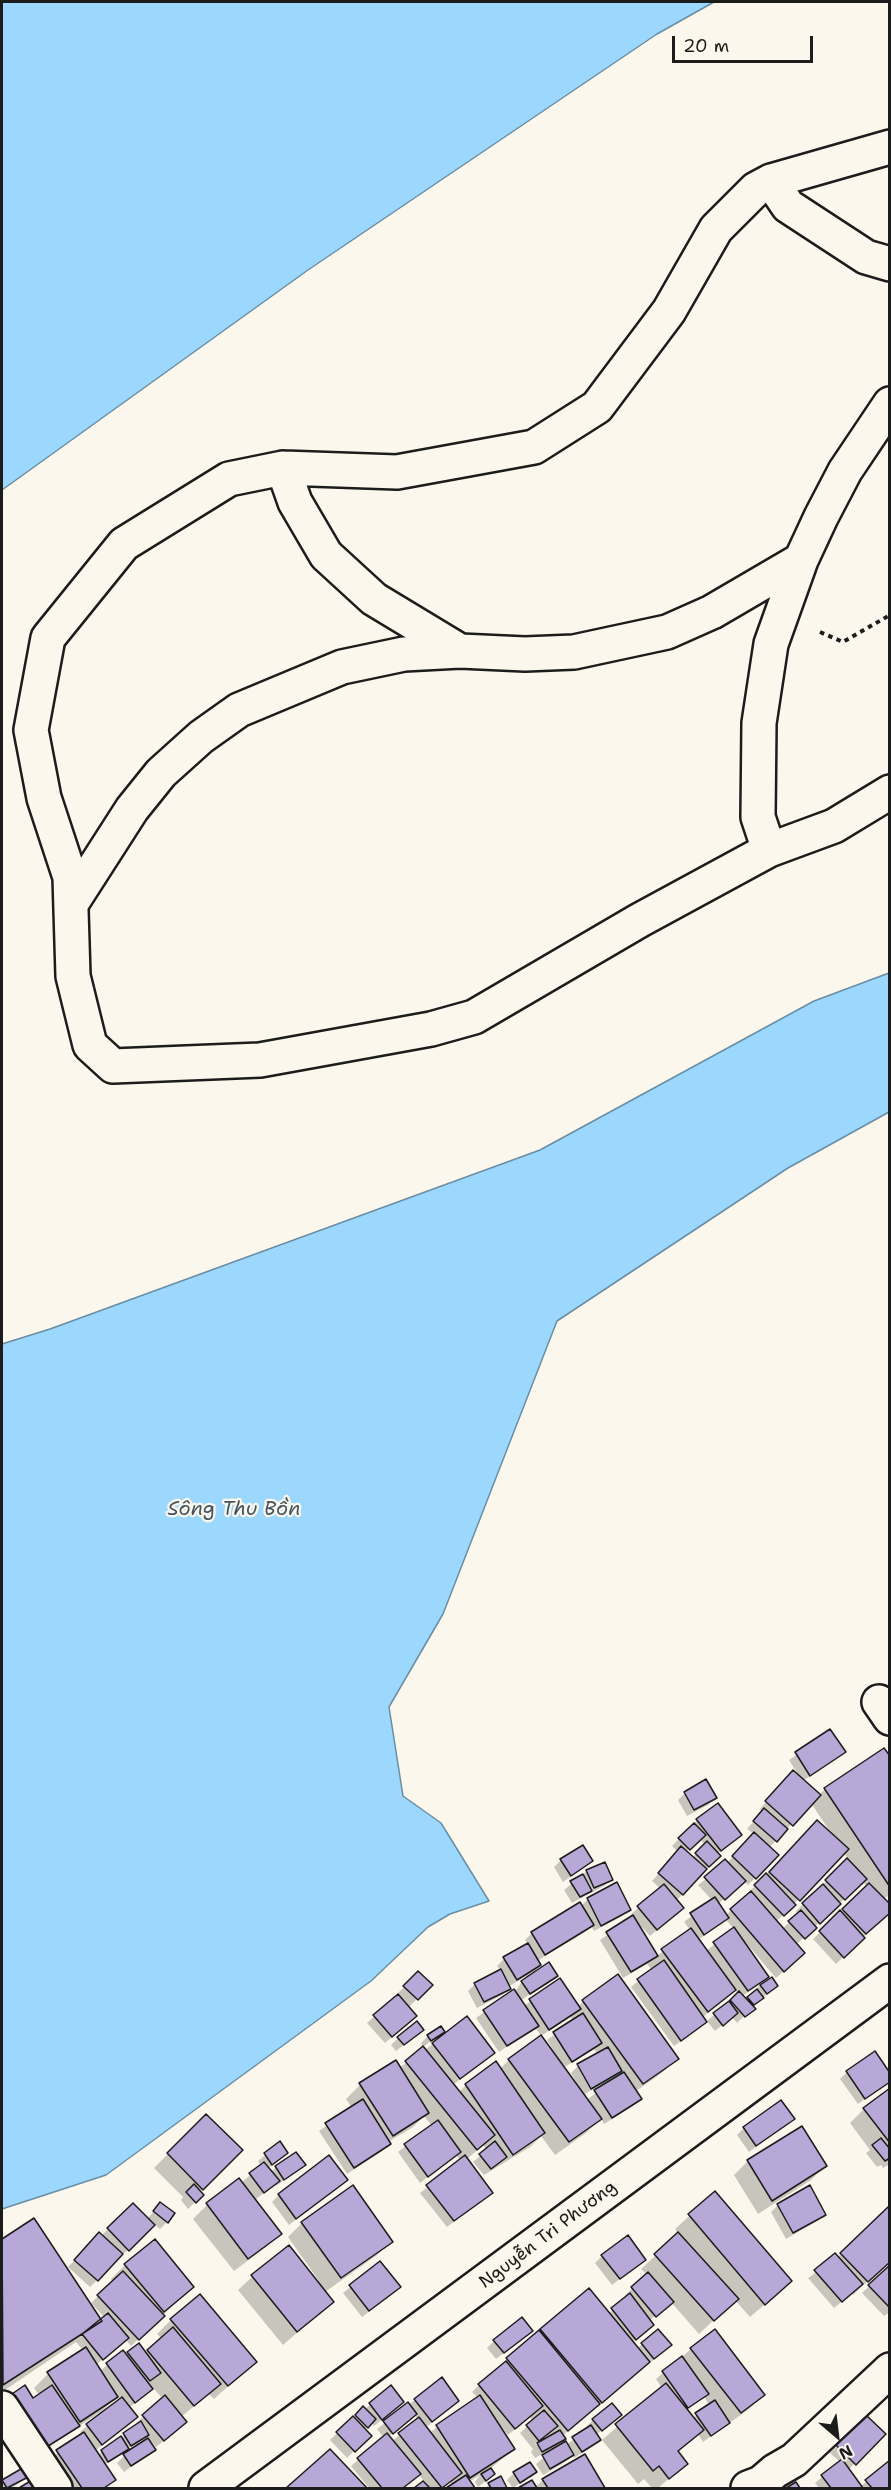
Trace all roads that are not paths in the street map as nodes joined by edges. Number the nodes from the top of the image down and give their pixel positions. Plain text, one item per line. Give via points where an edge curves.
1 (890, 147) edge
2 (771, 181) junction
3 (890, 264) edge
4 (890, 404) edge
5 (283, 468) junction
6 (801, 560) junction
7 (460, 651) junction
8 (890, 792) edge
9 (769, 850) junction
10 (71, 904) junction
11 (890, 1981) edge
12 (890, 2370) edge
13 (2, 2408) edge
14 (55, 2488) edge
15 (206, 2488) edge
16 (748, 2488) edge

1 - 2 street
2 - 3 street via 788,206 866,257
2 - 5 street via 756,189 716,229 669,311 597,407 534,447 397,472
4 - 6 street via 845,471
5 - 7 street via 295,502 326,555 374,599
5 - 10 street via 230,479 124,544 48,638 31,730 44,798 70,877
6 - 7 street via 712,612 667,632 574,652
6 - 9 street via 771,644 759,723 758,817
7 - 10 street via 404,654 342,667 238,710 161,773 132,808
8 - 9 street via 834,826
9 - 10 street via 474,1017 431,1029 260,1060 113,1066 90,1045 74,976
11 - 15 street, Nguyễn Tri Phương
12 - 16 street via 794,2460
13 - 14 street

